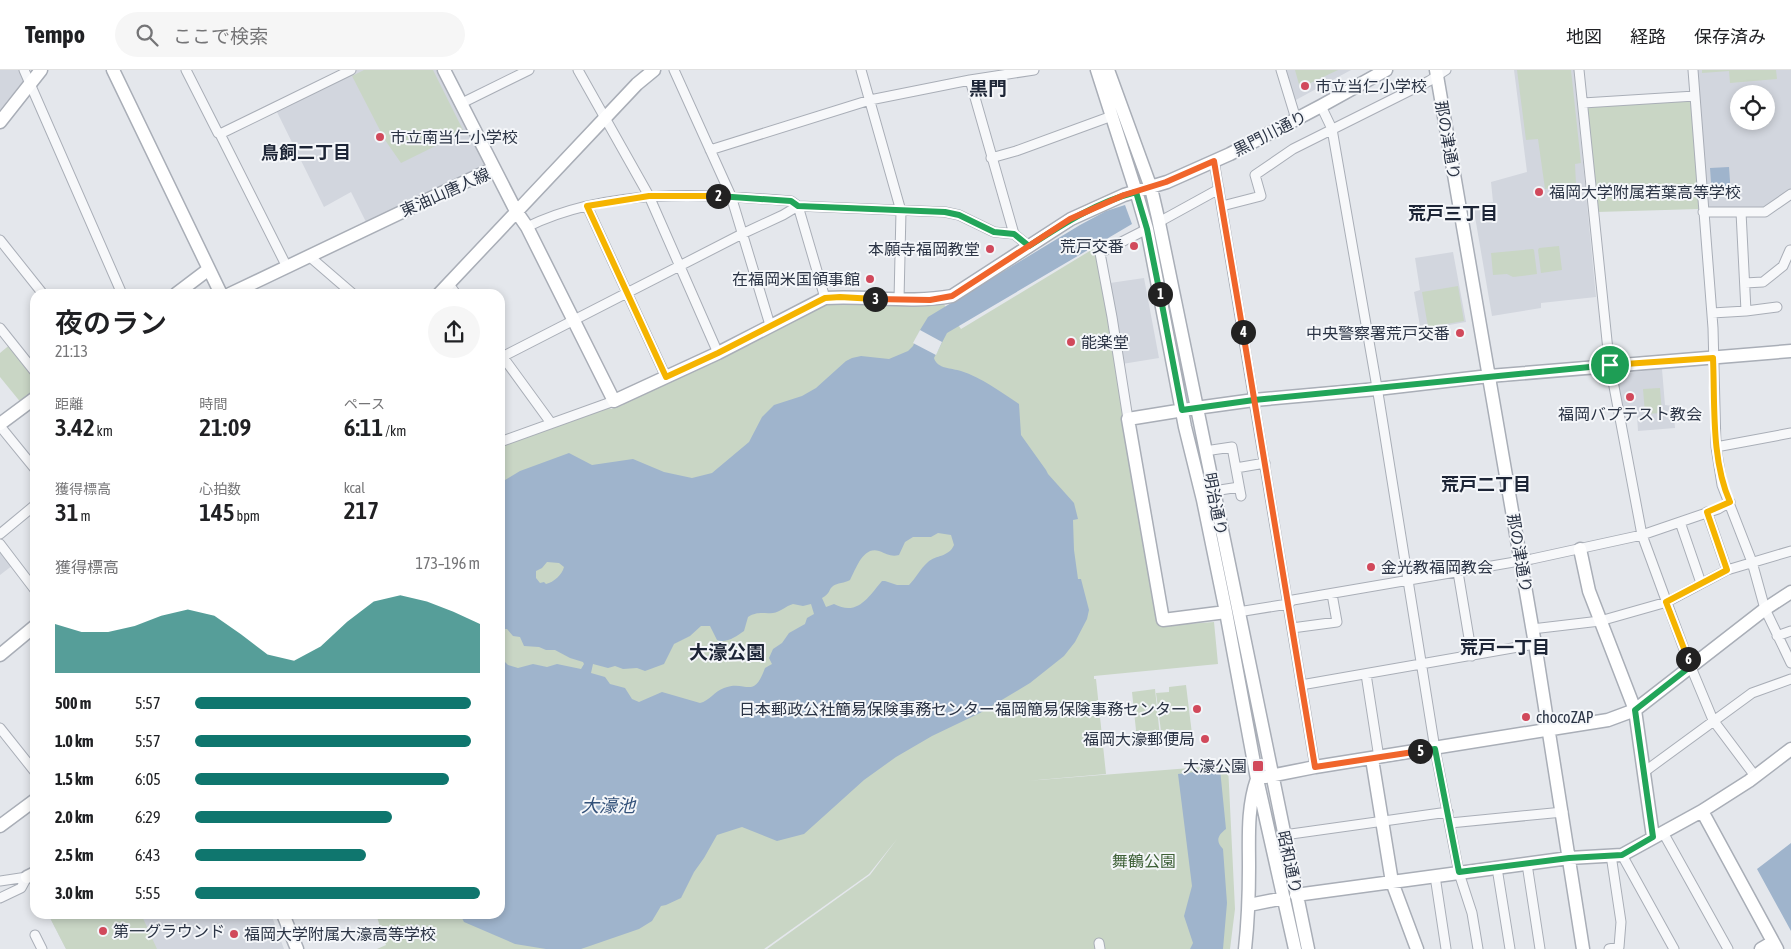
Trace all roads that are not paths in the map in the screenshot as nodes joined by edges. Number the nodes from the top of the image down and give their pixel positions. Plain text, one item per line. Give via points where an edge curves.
1 (24, 70) edge
2 (41, 70) edge
3 (113, 70) edge
4 (186, 70) edge
5 (351, 70) edge
6 (444, 70) edge
7 (529, 70) edge
8 (578, 70) edge
9 (654, 70) edge
10 (674, 70) edge
11 (861, 70) edge
12 (1034, 70) edge
13 (1096, 70) edge
14 (1108, 70) edge
15 (1281, 70) edge
16 (1386, 70) edge
17 (1579, 70) edge
18 (1694, 70) edge
19 (1440, 72) edge
20 (970, 80) junction
21 (30, 84) junction
22 (1695, 96) junction
23 (870, 100) junction
24 (1583, 102) junction
25 (462, 103) junction
26 (1321, 106) junction
27 (1112, 116) junction
28 (605, 119) junction
29 (1296, 119) junction
30 (0, 122) edge
31 (1332, 128) junction
32 (220, 134) junction
33 (710, 150) junction
34 (991, 158) junction
35 (1214, 161) junction
36 (494, 168) junction
37 (1219, 189) junction
38 (1152, 190) junction
39 (1791, 194) edge
40 (1137, 195) junction
41 (649, 196) junction
42 (731, 196) junction
43 (587, 206) junction
44 (798, 206) junction
45 (1222, 206) junction
46 (901, 210) junction
47 (516, 211) junction
48 (1703, 212) junction
49 (1742, 212) junction
50 (1159, 220) junction
51 (1146, 225) junction
52 (527, 227) junction
53 (742, 234) junction
54 (1014, 234) junction
55 (0, 240) edge
56 (1029, 246) junction
57 (1790, 250) edge
58 (309, 256) junction
59 (680, 266) junction
60 (287, 267) junction
61 (209, 269) junction
62 (1745, 283) junction
63 (452, 288) edge
64 (39, 289) edge
65 (120, 289) edge
66 (183, 289) edge
67 (219, 289) edge
68 (241, 289) edge
69 (346, 289) edge
70 (627, 292) junction
71 (825, 298) junction
72 (899, 300) junction
73 (1777, 307) dead end
74 (1746, 311) junction
75 (1712, 313) junction
76 (573, 320) junction
77 (770, 325) junction
78 (0, 328) edge
79 (1791, 351) edge
80 (718, 353) junction
81 (505, 354) edge
82 (1713, 358) junction
83 (505, 361) edge
84 (1610, 365) junction
85 (30, 366) edge
86 (1489, 376) junction
87 (666, 377) junction
88 (1376, 389) junction
89 (1254, 400) junction
90 (614, 401) junction
91 (30, 402) edge
92 (1196, 408) junction
93 (1182, 410) junction
94 (1128, 419) junction
95 (551, 423) junction
96 (0, 425) edge
97 (1791, 433) edge
98 (505, 440) edge
99 (1716, 447) junction
100 (1205, 451) junction
101 (30, 463) edge
102 (1265, 463) junction
103 (1236, 468) junction
104 (1214, 492) junction
105 (1730, 502) junction
106 (30, 509) edge
107 (1707, 512) junction
108 (1680, 522) junction
109 (0, 534) edge
110 (1642, 535) junction
111 (0, 544) edge
112 (1580, 549) junction
113 (1791, 551) edge
114 (1521, 561) junction
115 (1752, 562) junction
116 (1727, 570) junction
117 (1458, 572) junction
118 (1408, 581) junction
119 (30, 583) edge
120 (1702, 584) junction
121 (1791, 592) edge
122 (1332, 594) junction
123 (1666, 602) junction
124 (1288, 604) junction
125 (1765, 609) junction
126 (1232, 612) junction
127 (1600, 621) junction
128 (1292, 628) junction
129 (1532, 629) junction
130 (30, 630) edge
131 (1791, 631) edge
132 (1777, 636) junction
133 (1535, 644) junction
134 (0, 654) edge
135 (1472, 656) junction
136 (1791, 663) edge
137 (1421, 665) junction
138 (1691, 666) junction
139 (1366, 674) junction
140 (1791, 679) edge
141 (1301, 685) junction
142 (1635, 710) junction
143 (1713, 720) junction
144 (0, 728) edge
145 (1549, 730) junction
146 (4, 741) edge
147 (1435, 749) junction
148 (1791, 749) edge
149 (1376, 759) junction
150 (30, 767) edge
151 (1315, 767) junction
152 (1644, 772) junction
153 (1271, 776) junction
154 (1755, 776) junction
155 (1257, 779) junction
156 (30, 804) edge
157 (1448, 812) junction
158 (1563, 812) junction
159 (1702, 812) junction
160 (1382, 821) junction
161 (1450, 823) junction
162 (0, 826) edge
163 (1284, 834) junction
164 (1659, 836) junction
165 (1617, 855) junction
166 (1569, 858) junction
167 (1527, 864) junction
168 (1497, 868) junction
169 (1459, 872) junction
170 (30, 875) edge
171 (30, 876) edge
172 (1435, 876) junction
173 (0, 882) edge
174 (1392, 882) junction
175 (1296, 895) junction
176 (0, 898) edge
177 (1284, 898) junction
178 (1249, 905) junction
179 (285, 919) edge
180 (35, 934) dead end
181 (1775, 946) edge
182 (42, 949) edge
183 (297, 949) edge
184 (1245, 949) edge
185 (1294, 949) edge
186 (1308, 949) edge
187 (1416, 949) edge
188 (1446, 949) edge
189 (1478, 949) edge
190 (1510, 949) edge
191 (1540, 949) edge
192 (1584, 949) edge
193 (1609, 949) edge
194 (1674, 949) edge
195 (1728, 949) edge
196 (1761, 949) edge

1 - 21 street
2 - 21 street
3 - 61 street
4 - 32 street
5 - 32 street
6 - 25 street
7 - 25 street
8 - 28 street
9 - 28 street
10 - 33 street
11 - 23 street
12 - 20 street
13 - 27 street
14 - 38 street
15 - 29 street
16 - 26 street, 黒門川通り
17 - 24 street
18 - 22 street
19 - 31 street via 1429,81
19 - 86 street, 那の津通り
20 - 23 street
20 - 34 street
21 - 30 street
21 - 65 street
22 - 24 street
22 - 48 street
23 - 33 street
23 - 46 street
24 - 84 street
25 - 36 street
26 - 29 street, 黒門川通り
26 - 31 street
27 - 34 street
27 - 40 street
28 - 41 street
28 - 47 street
29 - 35 street, 黒門川通り
31 - 45 street via 1255,175 1261,196
31 - 88 street
32 - 60 street
33 - 42 street
34 - 54 street
35 - 37 street
35 - 38 street, 黒門川通り
36 - 47 street, 東油山唐人線
36 - 58 street, 東油山唐人線
37 - 45 street
37 - 50 street
38 - 40 street, 黒門川通り
38 - 50 street, 明治通り
39 - 49 street via 1765,212
40 - 51 street, 明治通り
40 - 56 street, 黒門川通り via 1107,202 1070,219
41 - 42 street
41 - 43 street
41 - 59 street
42 - 44 street via 791,201
42 - 53 street
43 - 52 street
43 - 70 street
44 - 46 street
44 - 53 street
44 - 71 street
45 - 89 street
46 - 54 street via 945,212 959,215 994,232
46 - 72 street
47 - 52 street, 東油山唐人線
47 - 63 street
48 - 49 street
48 - 75 street
49 - 62 street
50 - 92 street, 明治通り
51 - 93 street, 明治通り
51 - 94 street via 1100,253
52 - 76 street, 東油山唐人線
53 - 59 street
53 - 77 street
54 - 56 street
55 - 64 street
56 - 72 street, 黒門川通り via 952,296
57 - 62 street via 1783,266 1763,282
58 - 60 street, 東油山唐人線
58 - 69 street
59 - 70 street
59 - 80 street
60 - 68 street, 東油山唐人線
61 - 66 street
61 - 67 street
62 - 74 street
70 - 76 street
70 - 87 street
71 - 72 street, 黒門川通り
71 - 77 street
73 - 74 street
74 - 75 street
75 - 82 street
76 - 81 street
76 - 90 street, 東油山唐人線
77 - 80 street
78 - 85 street
79 - 82 street
80 - 87 street
82 - 84 street
82 - 99 street
83 - 95 street
84 - 86 street
84 - 110 street
86 - 88 street
86 - 114 street, 那の津通り
87 - 90 street
88 - 89 street
88 - 118 street
89 - 92 street
89 - 102 street
90 - 95 street
91 - 96 street
92 - 93 street
92 - 100 street, 明治通り
93 - 94 street
93 - 126 street, 明治通り
94 - 126 street via 1163,620
95 - 98 street
96 - 101 street
97 - 99 street
99 - 105 street via 1722,485
100 - 103 street via 1232,447
100 - 104 street, 明治通り
102 - 103 street
102 - 124 street
103 - 104 street via 1240,492
104 - 126 street, 明治通り
105 - 107 street
105 - 115 street
106 - 109 street
107 - 108 street
107 - 116 street
108 - 110 street
108 - 120 street
110 - 112 street
110 - 123 street
111 - 119 street
112 - 114 street
112 - 127 street via 1588,591
113 - 115 street
114 - 117 street
114 - 129 street, 那の津通り
115 - 116 street
115 - 125 street
116 - 120 street
117 - 118 street
117 - 135 street
118 - 122 street
118 - 137 street
120 - 123 street
121 - 125 street
122 - 124 street via 1293,600
122 - 128 street via 1337,622
123 - 127 street
123 - 138 street
124 - 126 street
124 - 128 street
125 - 132 street
125 - 138 street
126 - 153 street, 明治通り
126 - 155 street, 明治通り
127 - 129 street
127 - 142 street
128 - 141 street
129 - 133 street, 那の津通り
130 - 134 street
131 - 132 street
132 - 136 street
133 - 135 street
133 - 145 street, 那の津通り
135 - 137 street
137 - 139 street
137 - 147 street
138 - 142 street
138 - 143 street
139 - 141 street
139 - 149 street
140 - 143 street via 1752,693
141 - 151 street
142 - 145 street via 1608,720
142 - 152 street
143 - 152 street
143 - 154 street
144 - 146 street
145 - 147 street
145 - 158 street, 那の津通り
146 - 150 street
147 - 149 street
147 - 157 street
148 - 154 street
149 - 151 street
149 - 160 street
151 - 153 street
152 - 164 street
153 - 155 street
153 - 163 street, 昭和通り
154 - 159 street
155 - 177 street, 昭和通り
155 - 178 street, 明治通り via 1249,810
156 - 162 street
157 - 160 street
157 - 161 street
158 - 161 street
158 - 166 street, 那の津通り
159 - 164 street
159 - 181 street
160 - 163 street
160 - 174 street
161 - 169 street
163 - 175 street, 昭和通り
164 - 165 street
164 - 195 street
165 - 166 street
165 - 193 street via 1622,922 1620,947
165 - 194 street
166 - 167 street
166 - 192 street, 那の津通り
167 - 168 street
167 - 191 street
168 - 169 street
168 - 190 street
169 - 172 street
169 - 189 street via 1472,913
170 - 173 street
171 - 176 street via 21,888
172 - 174 street
172 - 188 street
174 - 175 street
174 - 187 street
175 - 186 street, 昭和通り
177 - 178 street
177 - 185 street, 昭和通り
178 - 184 street, 明治通り
179 - 183 street
180 - 182 street
181 - 196 street

